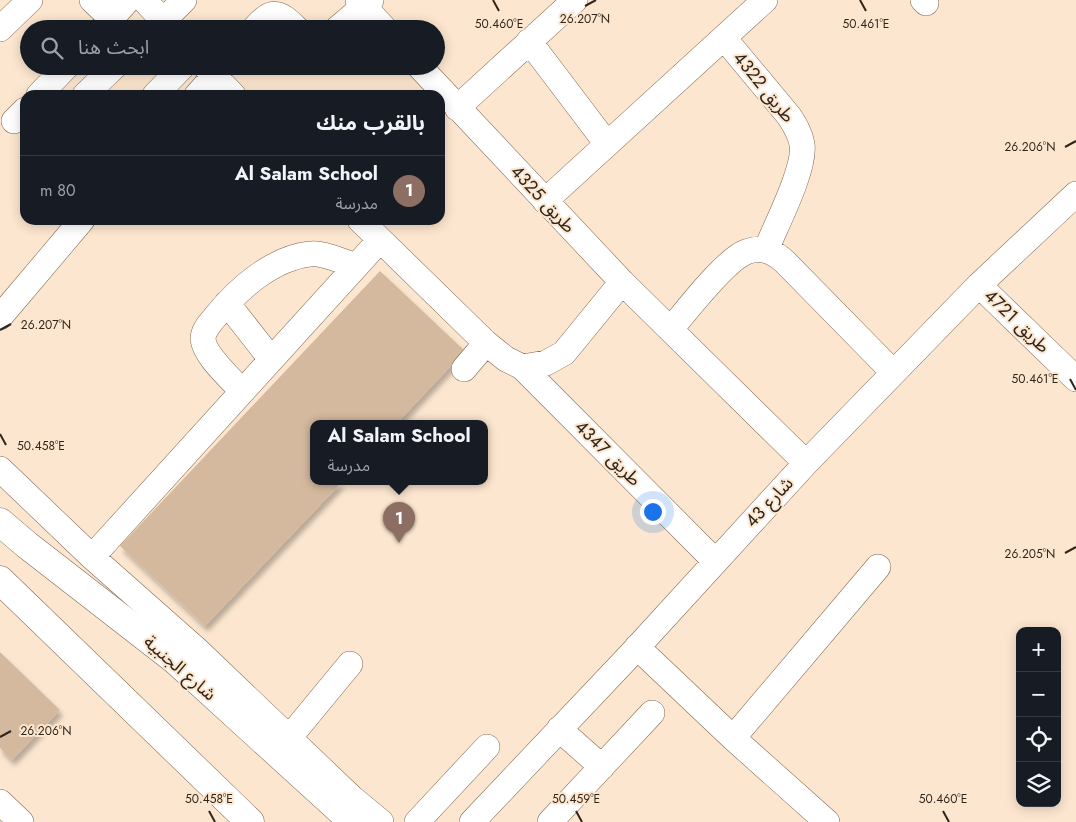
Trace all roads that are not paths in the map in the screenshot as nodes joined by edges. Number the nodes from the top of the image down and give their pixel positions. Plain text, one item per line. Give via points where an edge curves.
1 (30, 0) edge
2 (92, 0) edge
3 (128, 0) edge
4 (144, 0) edge
5 (184, 0) edge
6 (575, 0) edge
7 (765, 0) edge
8 (364, 2) edge
9 (104, 20) edge
10 (110, 20) edge
11 (159, 20) edge
12 (168, 20) edge
13 (263, 20) edge
14 (287, 20) edge
15 (345, 20) edge
16 (378, 20) edge
17 (0, 29) edge
18 (724, 38) junction
19 (529, 41) junction
20 (58, 75) edge
21 (106, 75) edge
22 (174, 75) edge
23 (211, 75) edge
24 (218, 75) edge
25 (427, 75) edge
26 (44, 90) edge
27 (90, 90) edge
28 (160, 90) edge
29 (200, 90) edge
30 (229, 90) edge
31 (441, 90) edge
32 (445, 95) edge
33 (457, 108) junction
34 (607, 144) junction
35 (1076, 194) edge
36 (545, 201) junction
37 (72, 225) edge
38 (365, 225) edge
39 (380, 240) junction
40 (766, 250) junction
41 (355, 265) junction
42 (622, 282) junction
43 (979, 285) junction
44 (227, 303) junction
45 (0, 317) edge
46 (670, 329) junction
47 (486, 343) junction
48 (271, 359) junction
49 (522, 367) junction
50 (464, 369) dead end
51 (893, 372) junction
52 (1076, 379) edge
53 (242, 391) junction
54 (806, 463) junction
55 (0, 469) edge
56 (0, 522) edge
57 (92, 557) junction
58 (715, 561) junction
59 (878, 567) dead end
60 (4, 591) edge
61 (637, 647) junction
62 (350, 664) dead end
63 (652, 713) dead end
64 (559, 729) junction
65 (289, 738) junction
66 (733, 738) junction
67 (487, 747) dead end
68 (602, 767) junction
69 (0, 802) edge
70 (21, 822) edge
71 (250, 822) edge
72 (352, 822) edge
73 (381, 822) edge
74 (417, 822) edge
75 (472, 822) edge
76 (550, 822) edge
77 (827, 822) edge

1 - 17 street
2 - 9 street
3 - 10 street
4 - 11 street
5 - 12 street
6 - 19 street
7 - 18 street, طريق 4322
8 - 15 street
8 - 16 street
13 - 14 street via 275,14
18 - 34 street, طريق 4322
18 - 40 street, طريق 4322 via 789,116 802,145 802,162
19 - 33 street
19 - 34 street
20 - 26 street
21 - 27 street
22 - 28 street
23 - 29 street
24 - 30 street
25 - 31 street, طريق 4325
32 - 33 street, طريق 4325
33 - 36 street, طريق 4325
34 - 36 street, طريق 4322
35 - 43 street, شارع 43
36 - 42 street, طريق 4325
37 - 45 street
38 - 39 street, طريق 4347
39 - 41 street
39 - 47 street, طريق 4347
40 - 46 street via 755,249 736,258
40 - 51 street via 784,261
41 - 44 street via 313,253 296,256 269,269
41 - 48 street
42 - 46 street, طريق 4325
42 - 49 street via 564,352 546,363
43 - 51 street, شارع 43
43 - 52 street, طريق 4721
44 - 48 street
44 - 53 street via 208,325 203,336 204,345
46 - 54 street, طريق 4325
47 - 49 street, طريق 4347
47 - 50 street
48 - 53 street
49 - 58 street, طريق 4347
51 - 54 street, شارع 43
53 - 57 street
54 - 58 street, شارع 43
55 - 57 street
56 - 72 main road, شارع الجنبية via 175,660
57 - 65 street via 196,649
58 - 61 street, شارع 43
59 - 66 street
60 - 71 main road
61 - 64 street, شارع 43
61 - 66 street
62 - 65 street
63 - 68 street
64 - 68 street
64 - 75 street, شارع 43
65 - 73 street
66 - 77 street
67 - 74 street
68 - 76 street
69 - 70 street

